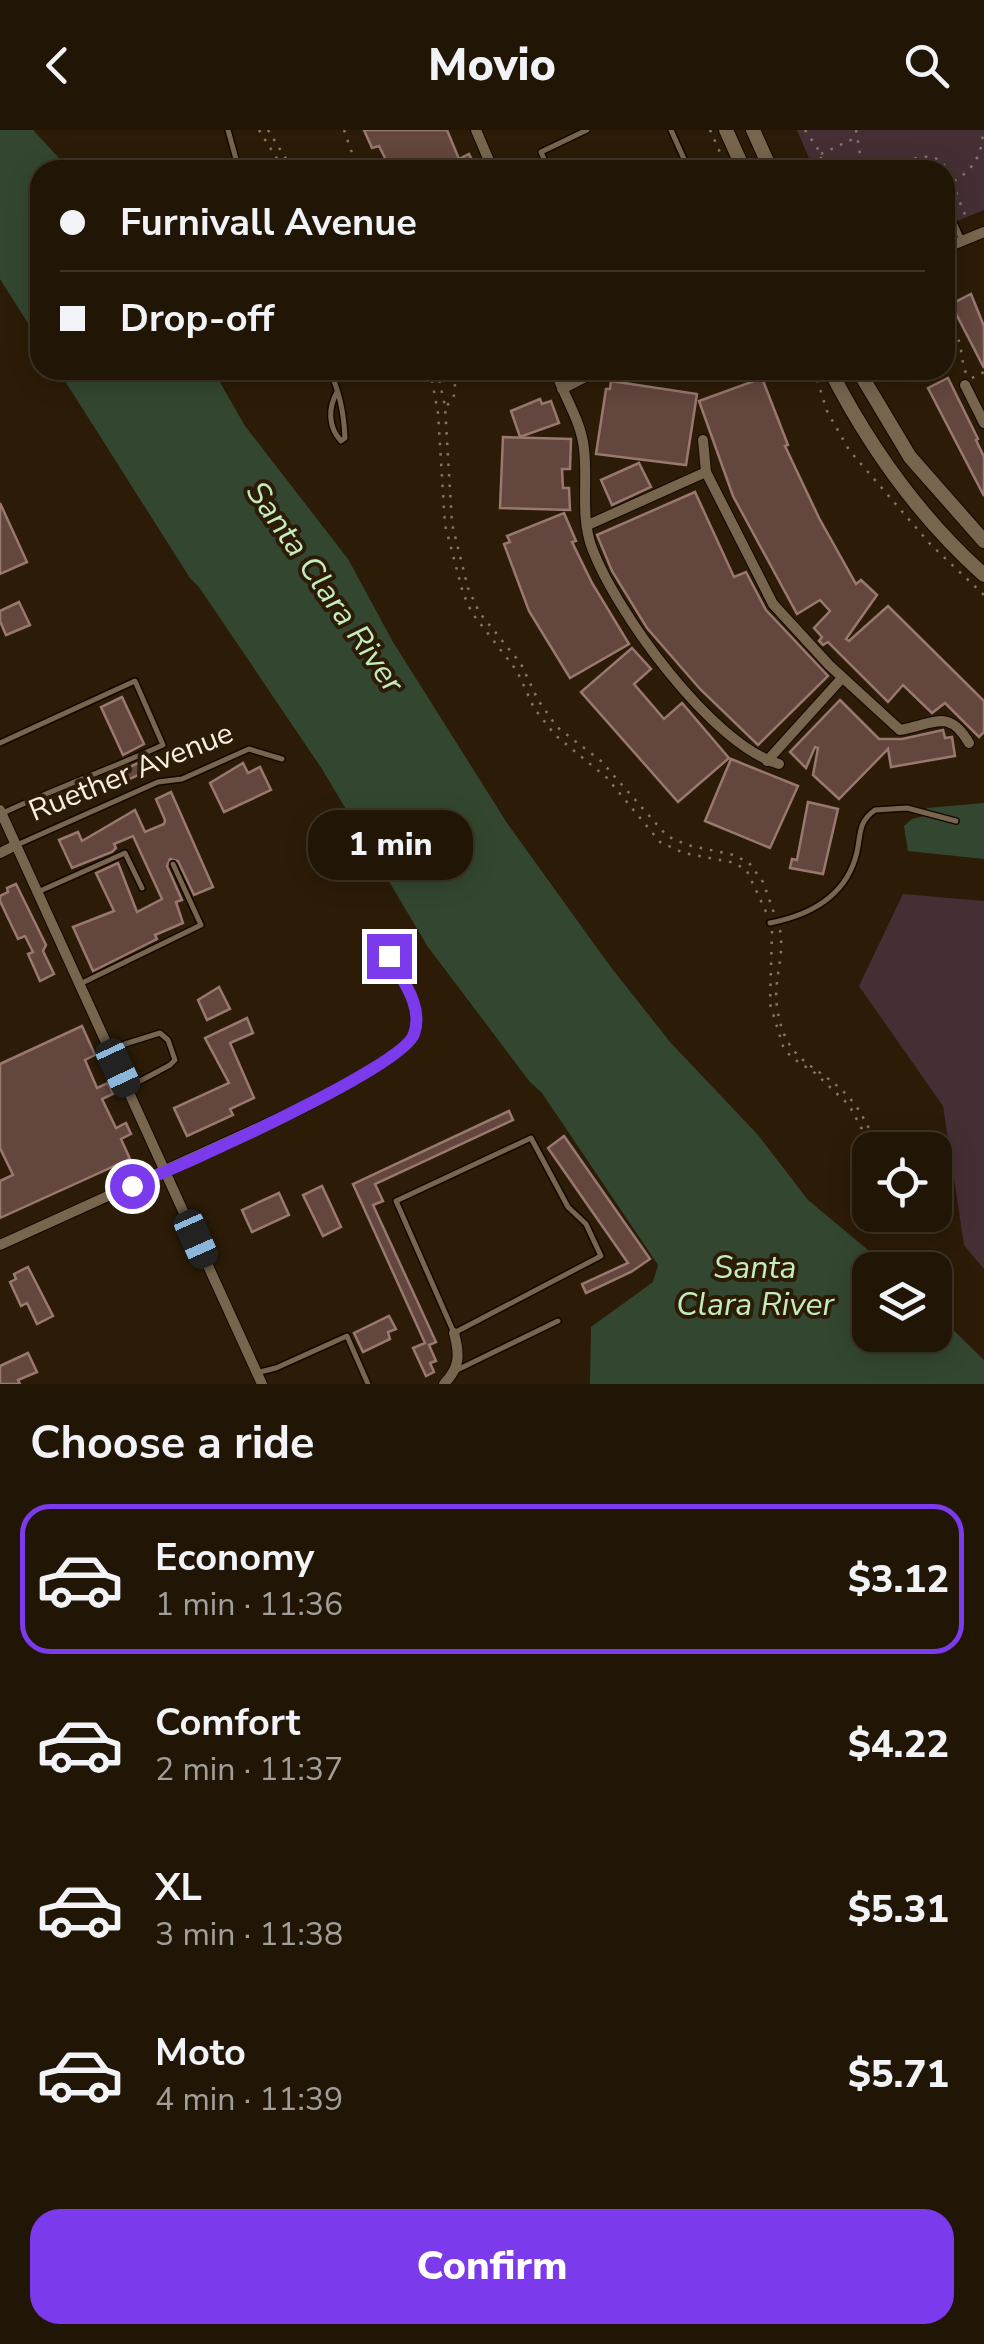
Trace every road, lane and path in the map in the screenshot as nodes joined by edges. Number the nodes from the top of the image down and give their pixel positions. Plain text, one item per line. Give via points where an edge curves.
1 (228, 130) edge
2 (259, 130) edge
3 (268, 130) edge
4 (344, 130) edge
5 (476, 130) edge
6 (587, 130) edge
7 (671, 130) edge
8 (710, 130) edge
9 (726, 130) edge
10 (753, 130) edge
11 (805, 130) edge
12 (856, 130) edge
13 (983, 130) edge
14 (856, 138) junction
15 (984, 138) edge
16 (983, 145) edge
17 (821, 154) junction
18 (236, 160) edge
19 (278, 160) edge
20 (286, 160) edge
21 (354, 160) edge
22 (488, 160) edge
23 (545, 160) edge
24 (684, 160) edge
25 (724, 160) edge
26 (740, 160) edge
27 (766, 160) edge
28 (821, 160) edge
29 (863, 160) edge
30 (906, 160) edge
31 (938, 160) edge
32 (955, 180) edge
33 (955, 194) edge
34 (968, 221) dead end
35 (955, 225) edge
36 (984, 232) edge
37 (962, 240) junction
38 (955, 243) edge
39 (955, 333) edge
40 (984, 372) edge
41 (333, 380) edge
42 (432, 380) edge
43 (439, 380) edge
44 (454, 380) edge
45 (559, 380) edge
46 (580, 380) edge
47 (835, 380) edge
48 (864, 380) edge
49 (965, 385) dead end
50 (562, 389) junction
51 (337, 392) junction
52 (980, 402) edge
53 (445, 406) junction
54 (984, 422) edge
55 (703, 440) dead end
56 (706, 472) junction
57 (588, 525) junction
58 (984, 541) edge
59 (984, 575) edge
60 (842, 678) junction
61 (0, 743) edge
62 (969, 743) dead end
63 (282, 759) dead end
64 (1, 812) edge
65 (956, 821) dead end
66 (16, 846) junction
67 (0, 852) edge
68 (173, 864) dead end
69 (142, 888) dead end
70 (37, 892) junction
71 (774, 923) junction
72 (389, 956) dead end
73 (79, 984) junction
74 (109, 1048) junction
75 (127, 1088) junction
76 (313, 1104) joint
77 (863, 1132) edge
78 (869, 1132) edge
79 (166, 1172) junction
80 (0, 1245) edge
81 (558, 1320) dead end
82 (454, 1333) junction
83 (457, 1370) junction
84 (260, 1379) edge
85 (368, 1384) edge
86 (444, 1384) edge

1 - 18 lane
2 - 19 path
3 - 20 path
4 - 21 path
5 - 22 street
6 - 23 lane via 541,152
7 - 24 lane
8 - 25 path
9 - 26 main road
10 - 27 main road
11 - 17 path
12 - 14 path
13 - 15 path
14 - 17 path
14 - 29 path
15 - 16 path
16 - 32 path via 974,166
17 - 28 path
30 - 31 path
33 - 34 path
35 - 37 lane
36 - 37 street
37 - 38 street
39 - 40 path via 968,376
41 - 51 lane
42 - 71 path via 445,525 472,613 555,735 607,778 660,842 747,871
43 - 53 path
44 - 53 path via 452,401
45 - 50 street
46 - 50 street
47 - 59 main road via 893,476
48 - 58 main road via 910,458
49 - 52 street
50 - 57 street via 585,450
51 - 51 lane via 344,418 341,441 331,421
52 - 54 street
53 - 71 path via 452,524 479,612 522,664 557,727 601,761 667,836 753,866
55 - 56 street
56 - 57 street
56 - 60 street via 773,604
57 - 60 street via 609,582 664,666 714,722 773,762
60 - 62 street via 900,730 947,719
61 - 64 lane via 135,682 164,745
63 - 66 lane, Ruether Avenue via 249,749
64 - 66 street
65 - 71 lane via 907,808 875,810 860,826 856,856 838,890 811,911
66 - 67 street, Ruether Avenue
66 - 70 street
68 - 73 lane via 201,925
69 - 70 lane via 125,853
70 - 73 street
71 - 77 path via 770,1004 783,1046 849,1104
71 - 78 path via 782,946 776,1000 789,1048 840,1089
72 - 76 lane via 413,998 413,1040
73 - 74 street
74 - 75 street
74 - 75 lane via 152,1034 171,1046 170,1065
75 - 79 street
76 - 79 street
79 - 80 street
79 - 84 street
81 - 83 lane
82 - 82 lane via 396,1201 531,1138 601,1256
82 - 83 street
83 - 86 street
84 - 85 lane via 346,1336

